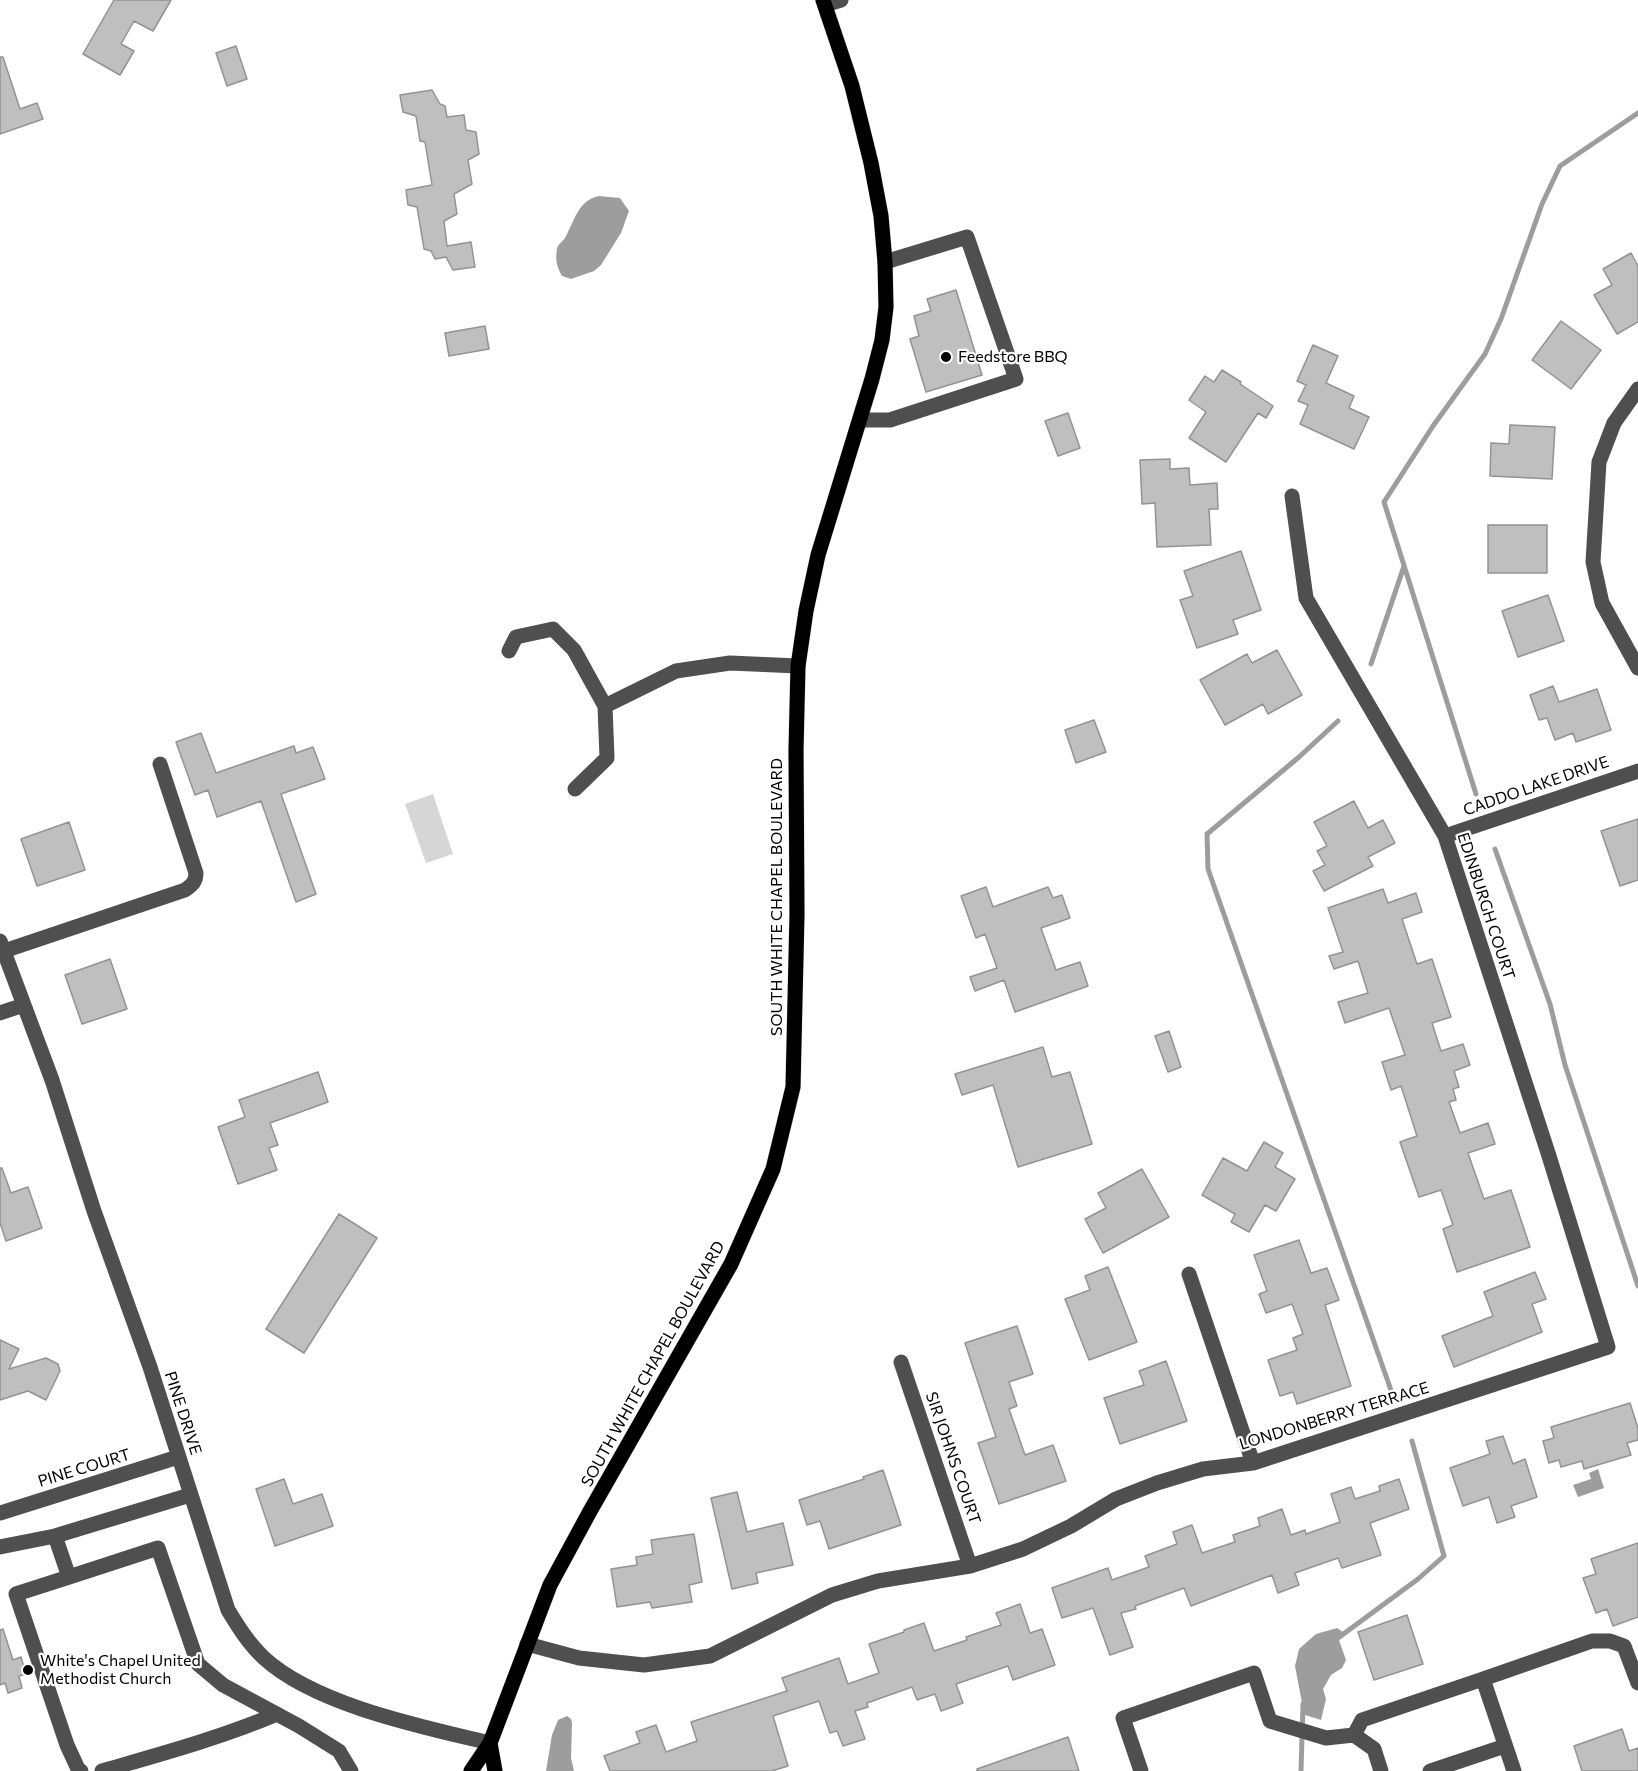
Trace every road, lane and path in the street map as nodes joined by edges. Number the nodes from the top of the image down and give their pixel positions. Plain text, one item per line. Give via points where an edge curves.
1 (841, 0) edge
2 (824, 2) edge
3 (885, 262) junction
4 (1638, 389) edge
5 (860, 420) junction
6 (1292, 496) dead end
7 (509, 651) dead end
8 (798, 666) junction
9 (1638, 668) edge
10 (605, 706) junction
11 (160, 764) dead end
12 (1638, 771) edge
13 (575, 789) dead end
14 (1445, 836) junction
15 (2, 946) edge
16 (24, 1005) junction
17 (0, 1013) edge
18 (1189, 1275) dead end
19 (1608, 1347) joint
20 (901, 1362) dead end
21 (178, 1457) junction
22 (1253, 1463) junction
23 (190, 1496) junction
24 (0, 1513) edge
25 (55, 1536) junction
26 (0, 1547) edge
27 (970, 1566) junction
28 (69, 1577) junction
29 (527, 1644) junction
30 (1483, 1679) junction
31 (1638, 1683) edge
32 (277, 1714) junction
33 (1354, 1735) junction
34 (490, 1743) junction
35 (1505, 1746) junction
36 (81, 1771) edge
37 (102, 1771) edge
38 (351, 1771) edge
39 (471, 1771) edge
40 (495, 1771) edge
41 (1141, 1771) edge
42 (1381, 1771) edge
43 (1430, 1771) edge
44 (1514, 1771) edge

1 - 2 street
2 - 3 main road, SOUTH WHITE CHAPEL BOULEVARD via 852,86 871,163
3 - 5 main road, SOUTH WHITE CHAPEL BOULEVARD via 882,340
3 - 5 street via 967,237 1016,379 890,420
4 - 9 street via 1614,423 1599,462 1593,562 1602,603
5 - 8 main road, SOUTH WHITE CHAPEL BOULEVARD via 819,555
6 - 14 street, EDINBURGH COURT via 1306,598
7 - 10 street via 516,637 553,629 574,650
8 - 10 street via 730,663 676,671
8 - 29 main road, SOUTH WHITE CHAPEL BOULEVARD via 793,1087 773,1169 731,1264 550,1585
10 - 13 street via 607,758
11 - 15 street via 196,873 193,885
12 - 14 street, CADDO LAKE DRIVE
14 - 19 street, EDINBURGH COURT
15 - 16 street, PINE DRIVE
16 - 17 street
16 - 21 street, PINE DRIVE
18 - 22 street
19 - 22 street, LONDONBERRY TERRACE
20 - 27 street, SIR JOHNS COURT
21 - 23 street, PINE DRIVE
21 - 24 street, PINE COURT
22 - 27 street, LONDONBERRY TERRACE via 1203,1469 1157,1483 1116,1499 1023,1549
23 - 25 street
23 - 34 street, PINE DRIVE via 228,1610 265,1659 318,1692
25 - 26 street
25 - 28 street
27 - 29 street, LONDONBERRY TERRACE via 878,1581 832,1595 710,1656 644,1665 579,1658
28 - 32 street via 158,1548 198,1664 223,1685
28 - 36 street via 16,1594 67,1744
29 - 34 main road, SOUTH WHITE CHAPEL BOULEVARD
30 - 31 street via 1592,1641 1610,1641 1624,1646
30 - 33 street via 1362,1720
30 - 35 street
32 - 37 street
32 - 38 street via 339,1751
33 - 41 street via 1326,1738 1270,1721 1254,1673 1123,1718
33 - 42 street via 1374,1749
34 - 39 main road, SOUTH WHITE CHAPEL BOULEVARD
34 - 40 main road
35 - 43 street
35 - 44 street

